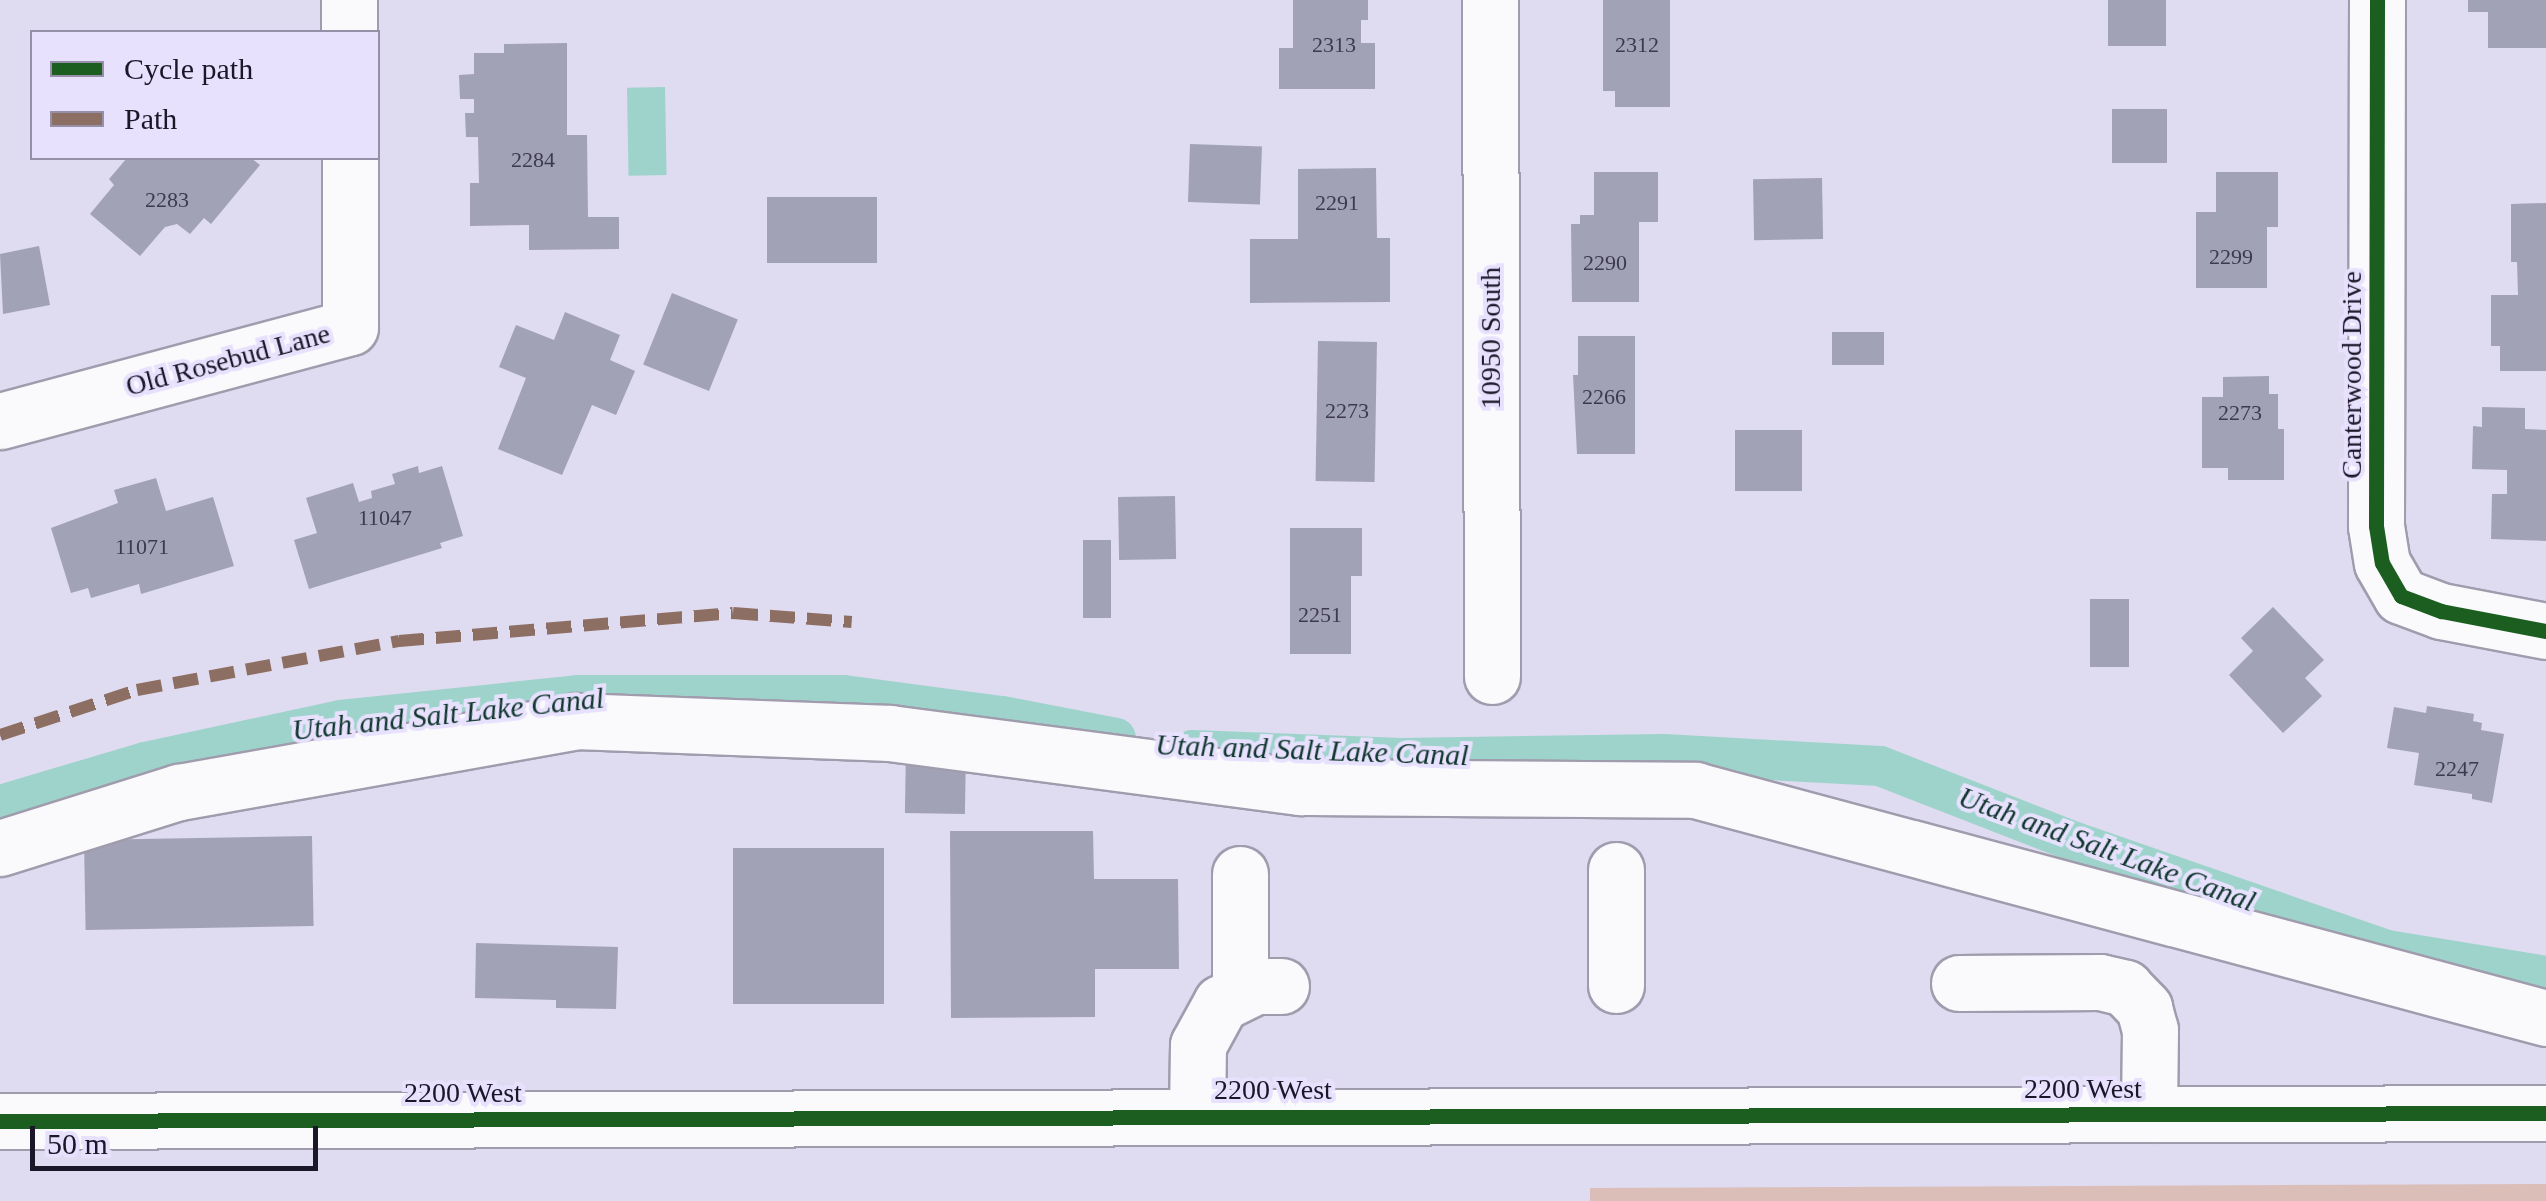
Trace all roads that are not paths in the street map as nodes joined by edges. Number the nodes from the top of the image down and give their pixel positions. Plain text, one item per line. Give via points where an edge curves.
1 (349, 0) edge
2 (1490, 0) edge
3 (2377, 0) edge
4 (350, 30) edge
5 (350, 160) edge
6 (0, 421) edge
7 (2546, 631) edge
8 (1492, 676) dead end
9 (0, 848) edge
10 (1616, 870) dead end
11 (1240, 874) dead end
12 (1959, 983) dead end
13 (1616, 985) dead end
14 (2546, 1018) edge
15 (2546, 1113) edge
16 (2149, 1114) junction
17 (1197, 1116) junction
18 (0, 1120) edge

1 - 4 street
2 - 8 street, 10950 South
3 - 7 street, Canterwood Drive via 2376,526 2382,563 2402,596 2441,611
5 - 6 street, Old Rosebud Lane via 350,327
9 - 14 street via 179,792 578,722 890,733 1300,786 1694,790
10 - 13 street
11 - 17 street via 1260,990 1221,1003 1198,1045
12 - 16 street via 2100,982 2125,988 2144,1008 2150,1030
15 - 16 street, 2200 West
16 - 17 street, 2200 West
17 - 18 street, 2200 West

